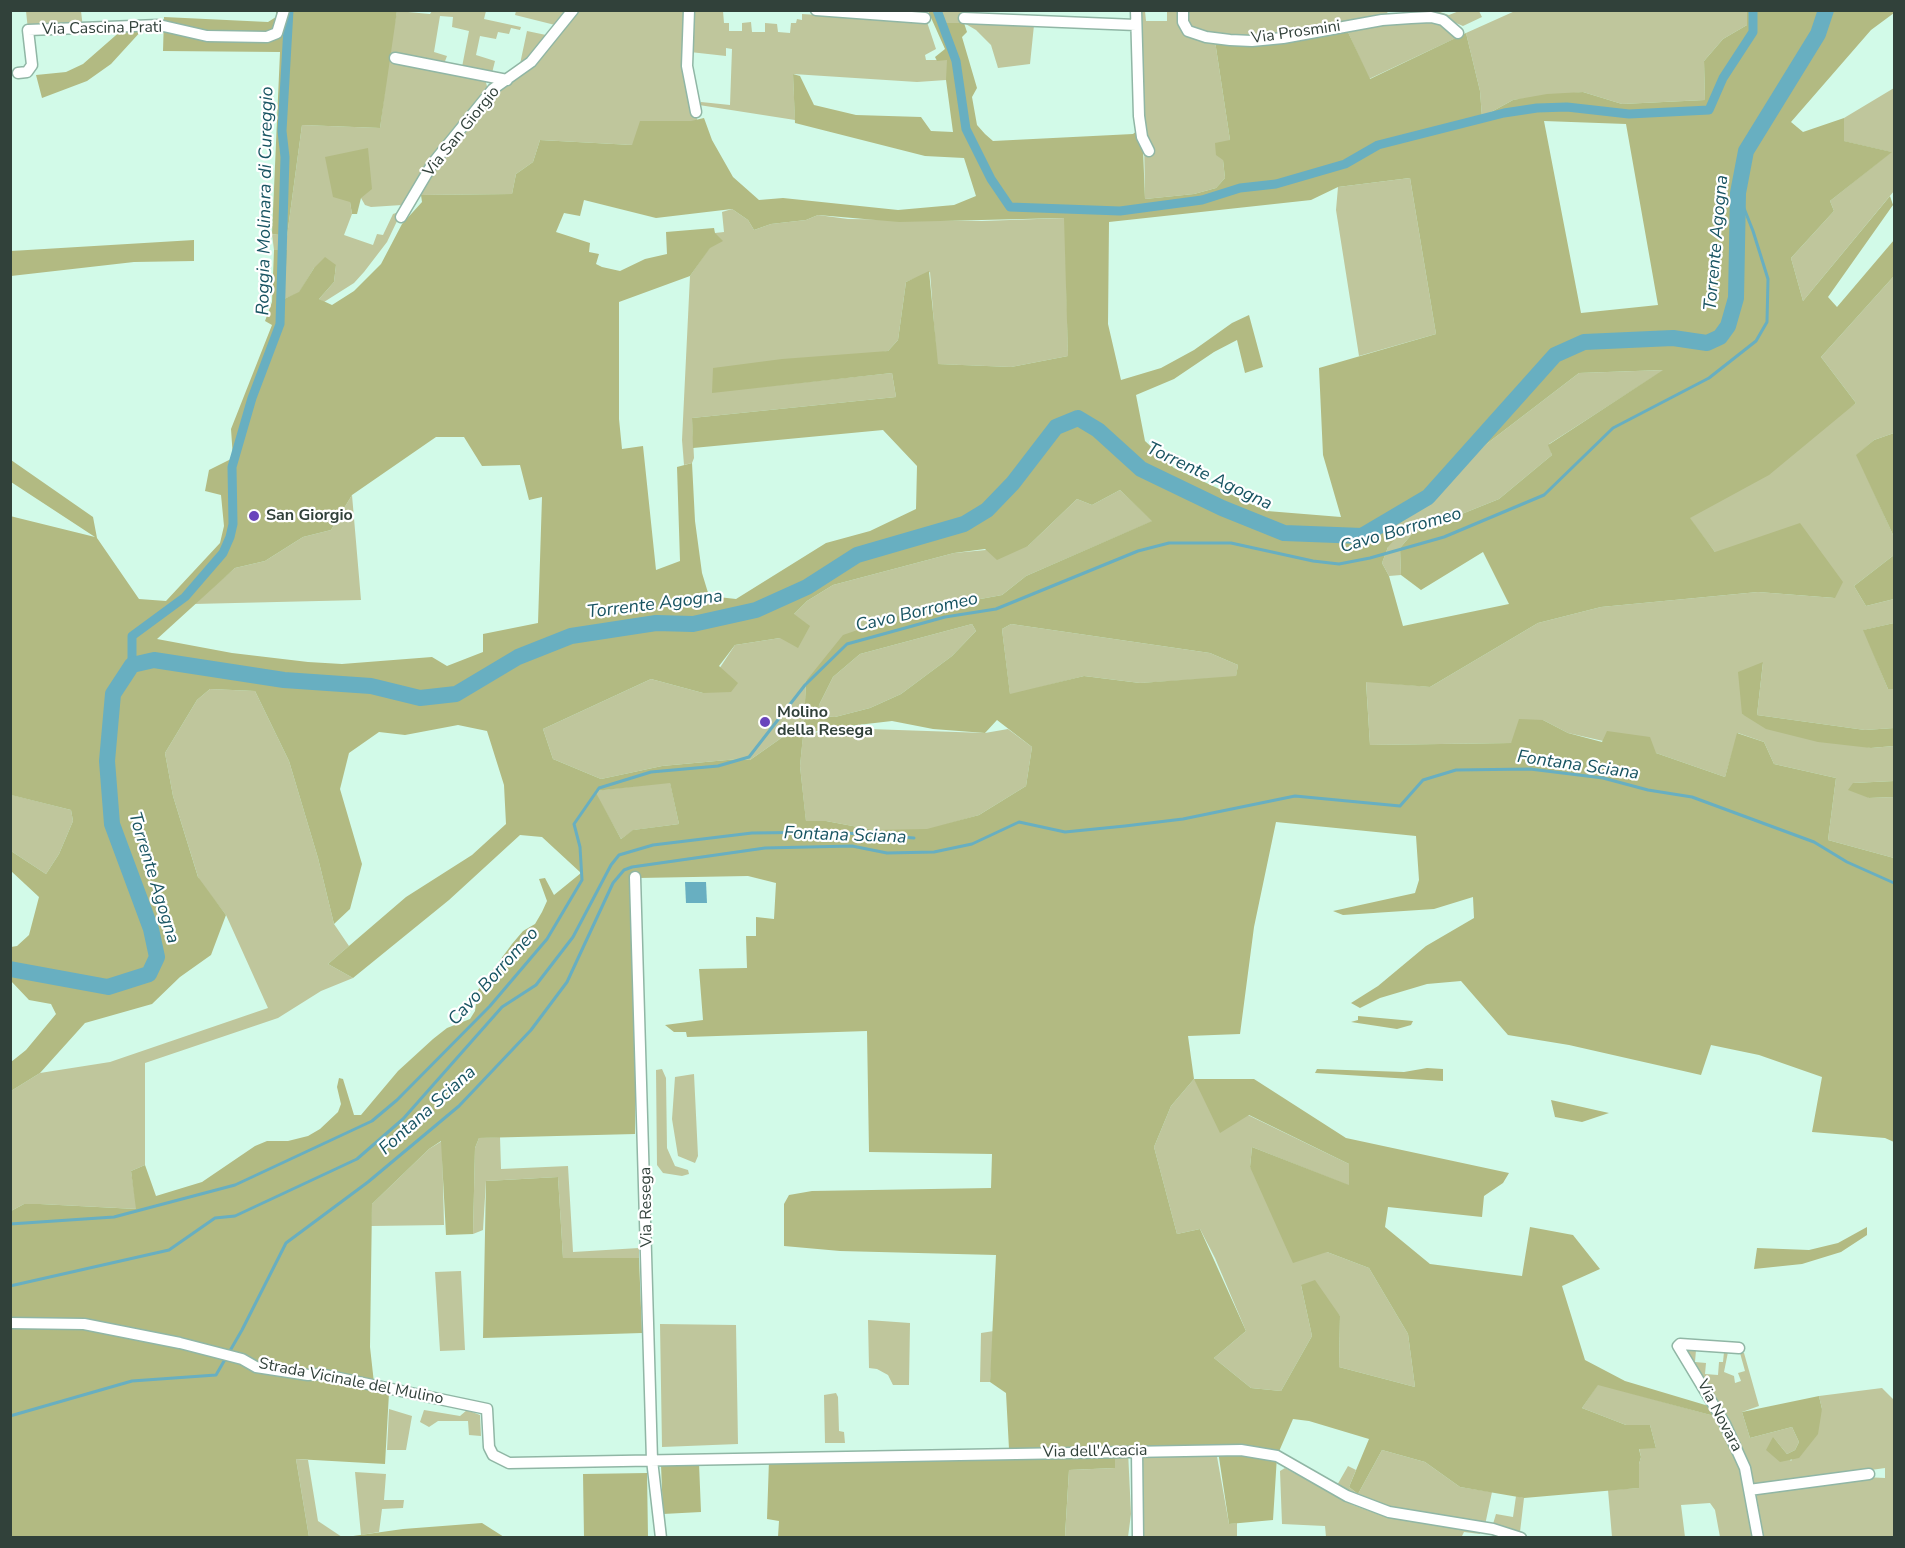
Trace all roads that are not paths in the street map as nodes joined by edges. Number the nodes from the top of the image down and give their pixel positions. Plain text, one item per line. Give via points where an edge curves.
1 (284, 10) edge
2 (573, 10) edge
3 (689, 10) edge
4 (816, 10) edge
5 (1136, 10) edge
6 (1183, 10) edge
7 (925, 18) dead end
8 (964, 18) dead end
9 (1136, 25) junction
10 (1458, 33) dead end
11 (395, 58) dead end
12 (18, 73) dead end
13 (507, 80) junction
14 (696, 112) dead end
15 (1149, 151) dead end
16 (401, 217) dead end
17 (635, 877) dead end
18 (10, 1323) edge
19 (1739, 1348) dead end
20 (1137, 1451) junction
21 (652, 1460) junction
22 (1869, 1474) dead end
23 (1749, 1490) junction
24 (661, 1538) edge
25 (1138, 1538) edge
26 (1521, 1538) edge
27 (1758, 1538) edge

1 - 12 street, Via Cascina Prati via 277,33 267,37 207,36 159,25 28,30 32,65 27,72
2 - 13 street, Via San Giorgio via 531,62
3 - 14 street via 687,66
4 - 7 street
5 - 9 street
6 - 10 street, Via Prosmini via 1188,31 1252,42 1382,20 1431,17 1443,20
8 - 9 street
9 - 15 street via 1139,116
11 - 13 street, Via San Giorgio
13 - 16 street, Via San Giorgio via 493,88 433,163
17 - 21 street, Via Resega
18 - 21 street, Strada Vicinale del Mulino via 84,1324 227,1355 256,1367 320,1374 487,1409 489,1447 493,1455 509,1463
19 - 23 street, Via Novara via 1678,1346 1725,1424 1745,1468
20 - 21 street, Via dell'Acacia
20 - 25 street
20 - 26 street, Via dell'Acacia via 1241,1450 1277,1456 1347,1496 1389,1512 1493,1529
21 - 24 street, Via Resega
22 - 23 street
23 - 27 street, Via Novara

